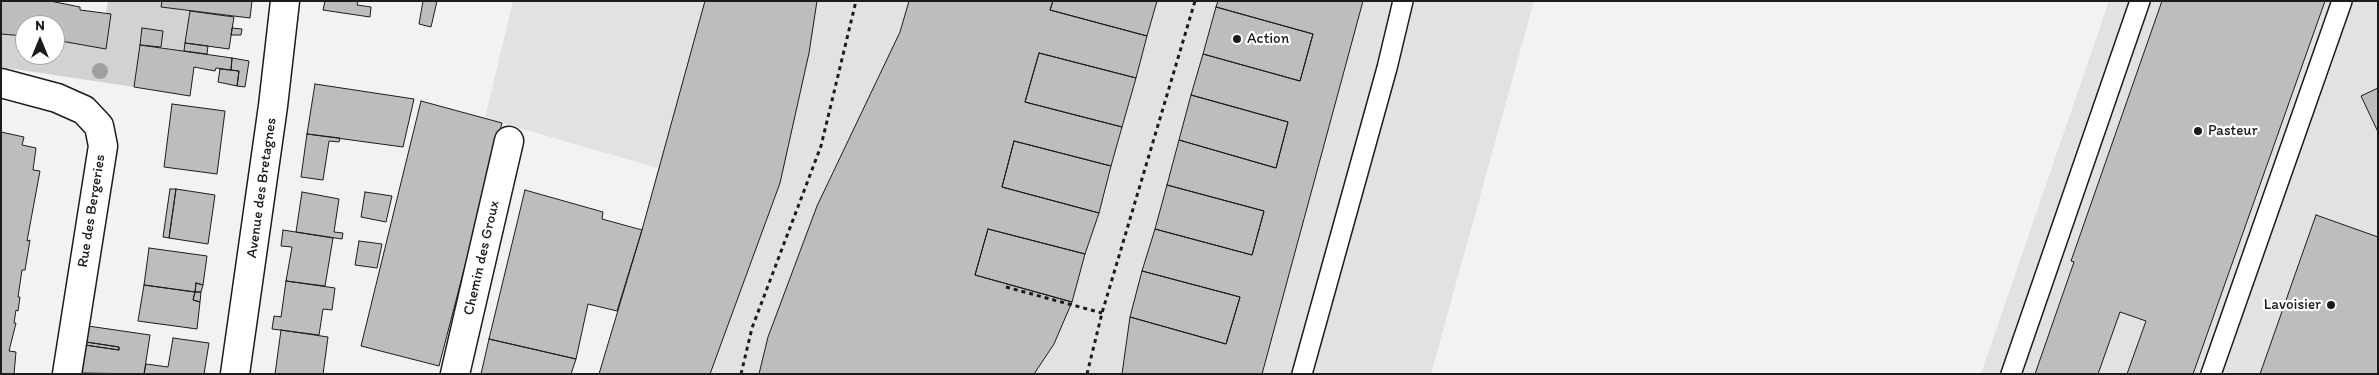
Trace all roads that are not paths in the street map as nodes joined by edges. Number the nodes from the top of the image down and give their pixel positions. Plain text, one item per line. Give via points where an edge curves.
1 (285, 1) edge
2 (1403, 1) edge
3 (2140, 1) edge
4 (2342, 1) edge
5 (1, 83) edge
6 (509, 141) dead end
7 (66, 374) edge
8 (235, 374) edge
9 (456, 374) edge
10 (1302, 374) edge
11 (2011, 374) edge
12 (2211, 374) edge

1 - 8 street, Avenue des Bretagnes
2 - 10 lane
3 - 11 lane
4 - 12 lane
5 - 7 street, Rue des Bergeries via 57,98 84,110 99,126 103,146
6 - 9 street, Chemin des Groux

